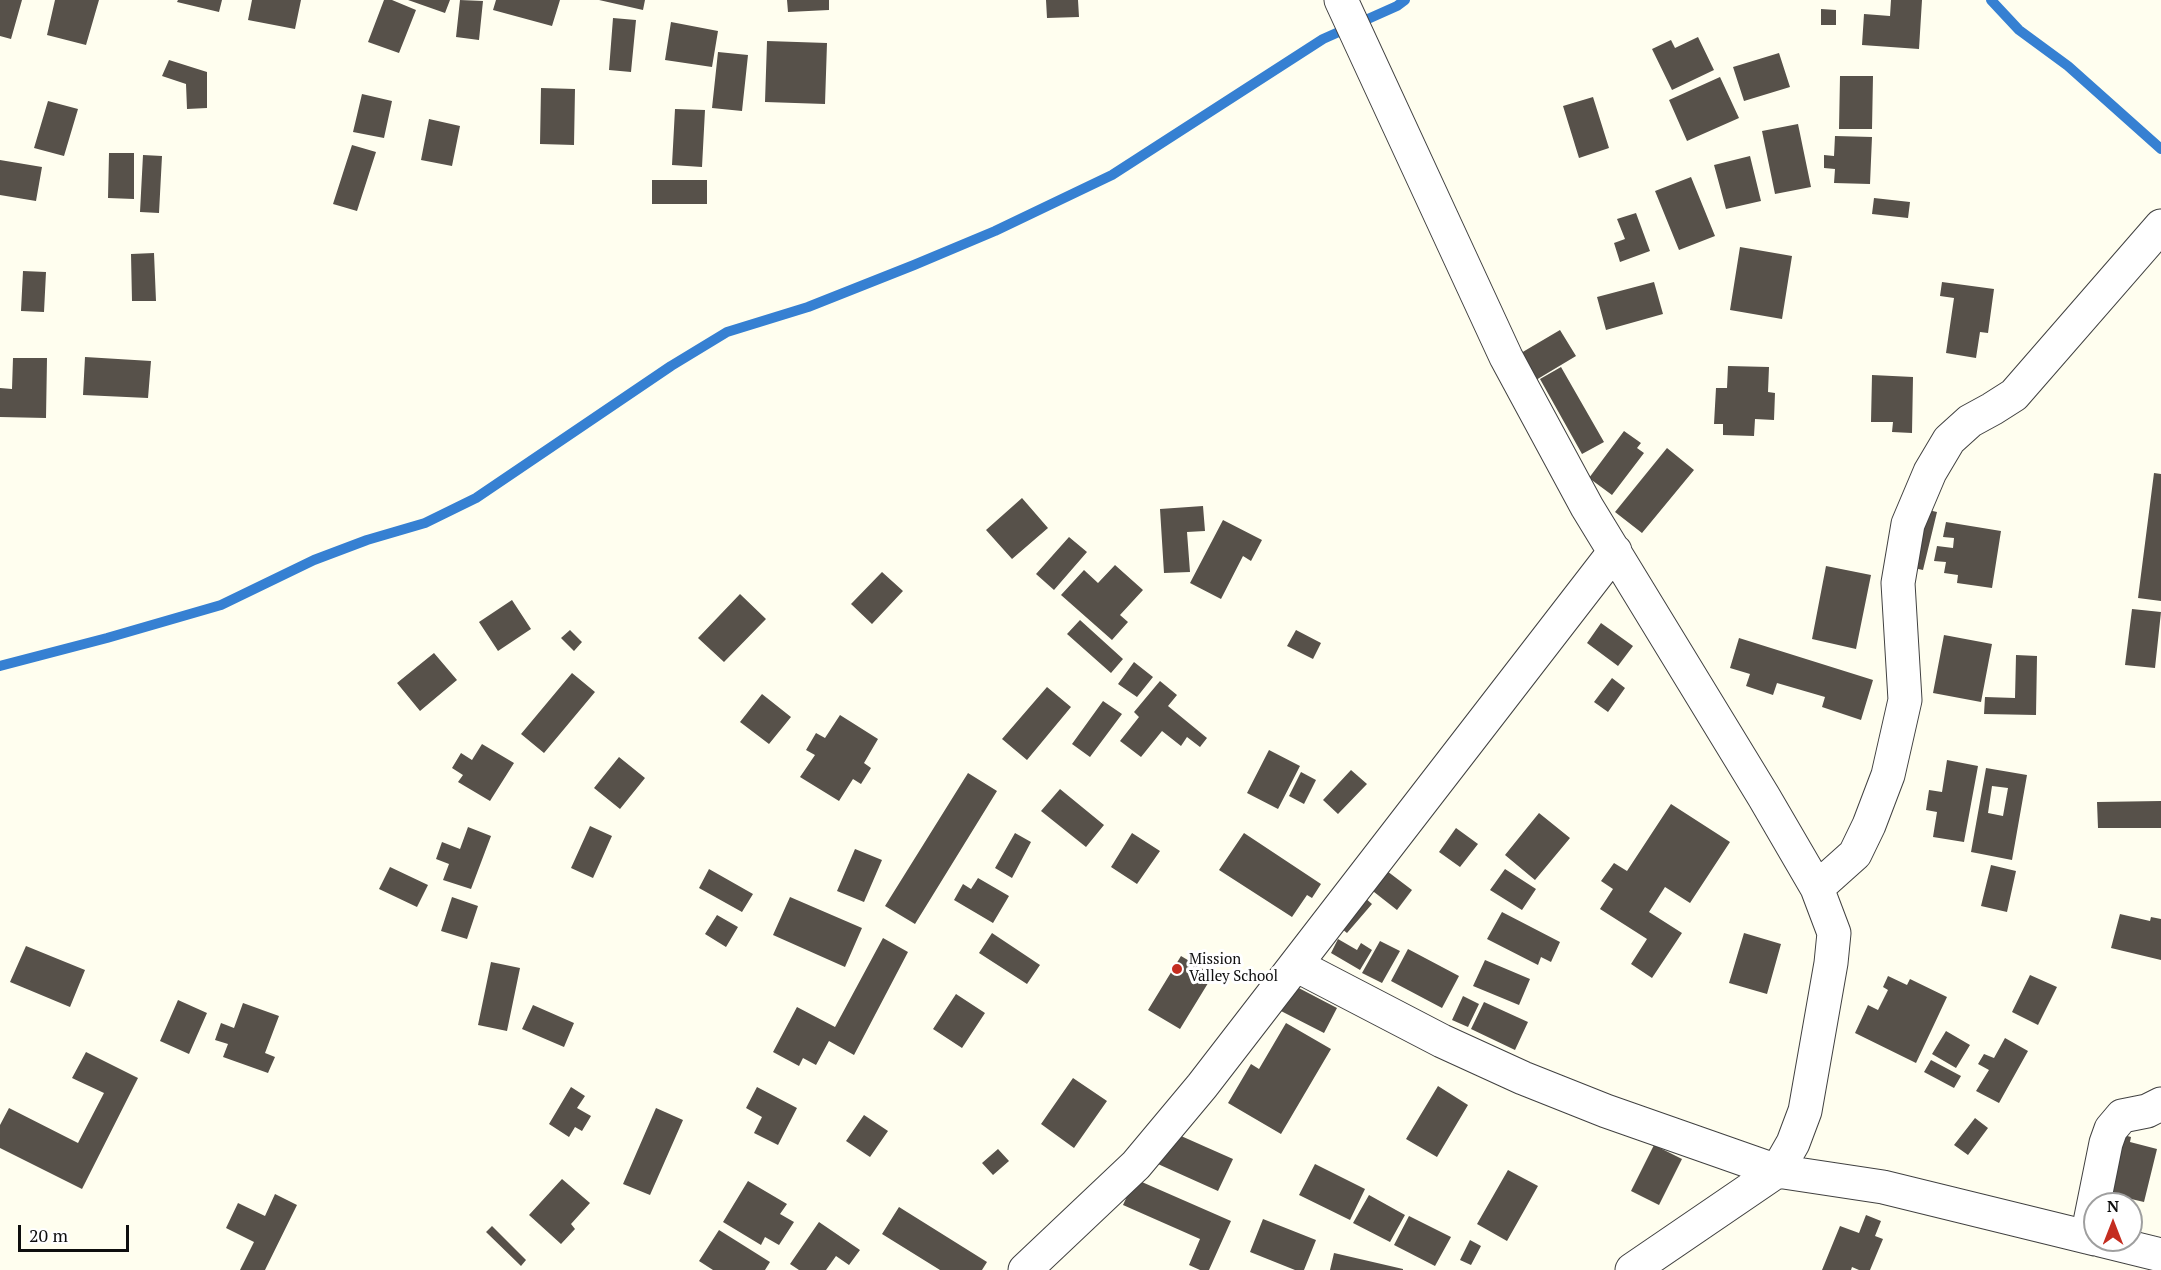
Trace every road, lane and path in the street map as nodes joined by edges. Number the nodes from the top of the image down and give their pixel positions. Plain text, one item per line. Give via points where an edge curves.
1 (1341, 0) edge
2 (2161, 226) edge
3 (1615, 551) junction
4 (1817, 888) junction
5 (1296, 965) junction
6 (2161, 1104) edge
7 (1777, 1171) junction
8 (2100, 1192) edge
9 (2083, 1236) edge
10 (2143, 1251) edge
11 (2161, 1255) edge
12 (1025, 1270) edge
13 (1632, 1270) edge

1 - 3 street via 1506,357
2 - 4 street via 2014,394 1970,421 1949,440 1930,472 1908,524 1898,583 1905,700 1888,775 1854,854
3 - 4 street
3 - 5 street
4 - 7 street via 1834,933 1831,963 1806,1111
5 - 7 street via 1523,1078
5 - 12 street via 1136,1165
6 - 8 street via 2122,1116 2111,1129
7 - 9 street via 1883,1187
7 - 13 street
10 - 11 street

